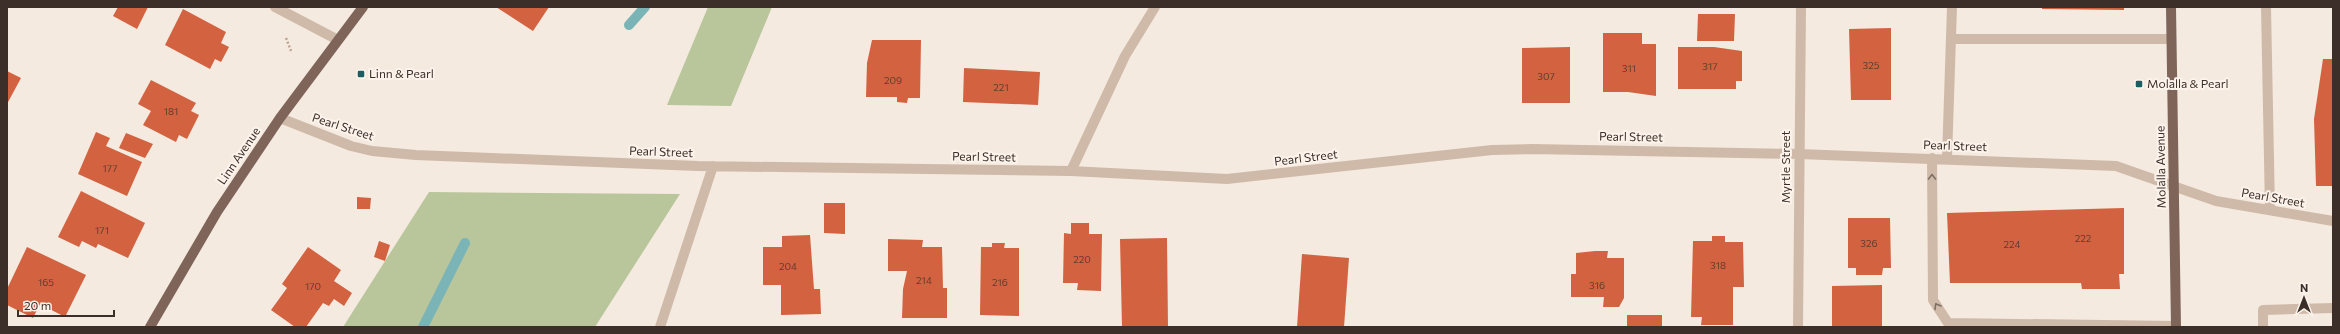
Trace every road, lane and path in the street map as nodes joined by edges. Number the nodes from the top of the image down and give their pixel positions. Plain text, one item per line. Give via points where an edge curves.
1 (276, 7) edge
2 (363, 7) edge
3 (1155, 7) edge
4 (1801, 7) edge
5 (1952, 7) edge
6 (2171, 7) edge
7 (2266, 7) edge
8 (1951, 39) junction
9 (2171, 39) junction
10 (338, 40) junction
11 (280, 118) junction
12 (1799, 154) junction
13 (1932, 158) junction
14 (1947, 158) junction
15 (714, 166) junction
16 (1072, 171) junction
17 (2174, 186) junction
18 (2270, 210) junction
19 (2333, 221) edge
20 (2333, 308) edge
21 (150, 327) edge
22 (660, 327) edge
23 (1798, 327) edge
24 (2176, 327) edge
25 (2263, 327) edge

1 - 10 street
2 - 10 main road, Linn Avenue
3 - 16 street via 1125,56
4 - 12 street, Myrtle Street
5 - 8 street
6 - 9 main road, Molalla Avenue
7 - 18 street
8 - 9 street
8 - 14 street
9 - 17 main road, Molalla Avenue
10 - 11 main road, Linn Avenue
11 - 15 street, Pearl Street via 334,140 372,151 416,155
11 - 21 main road, Linn Avenue via 218,212
12 - 13 street, Pearl Street
12 - 16 street, Pearl Street via 1580,149 1492,150 1227,179
12 - 23 street, Myrtle Street
13 - 14 street, Pearl Street
24 -> 13 street via 1948,324 1933,300
14 - 17 street, Pearl Street via 2116,166
15 - 16 street, Pearl Street
15 - 22 street
17 - 18 street, Pearl Street via 2216,201
17 - 24 main road, Molalla Avenue
18 - 19 street, Pearl Street
20 - 25 street via 2263,310

